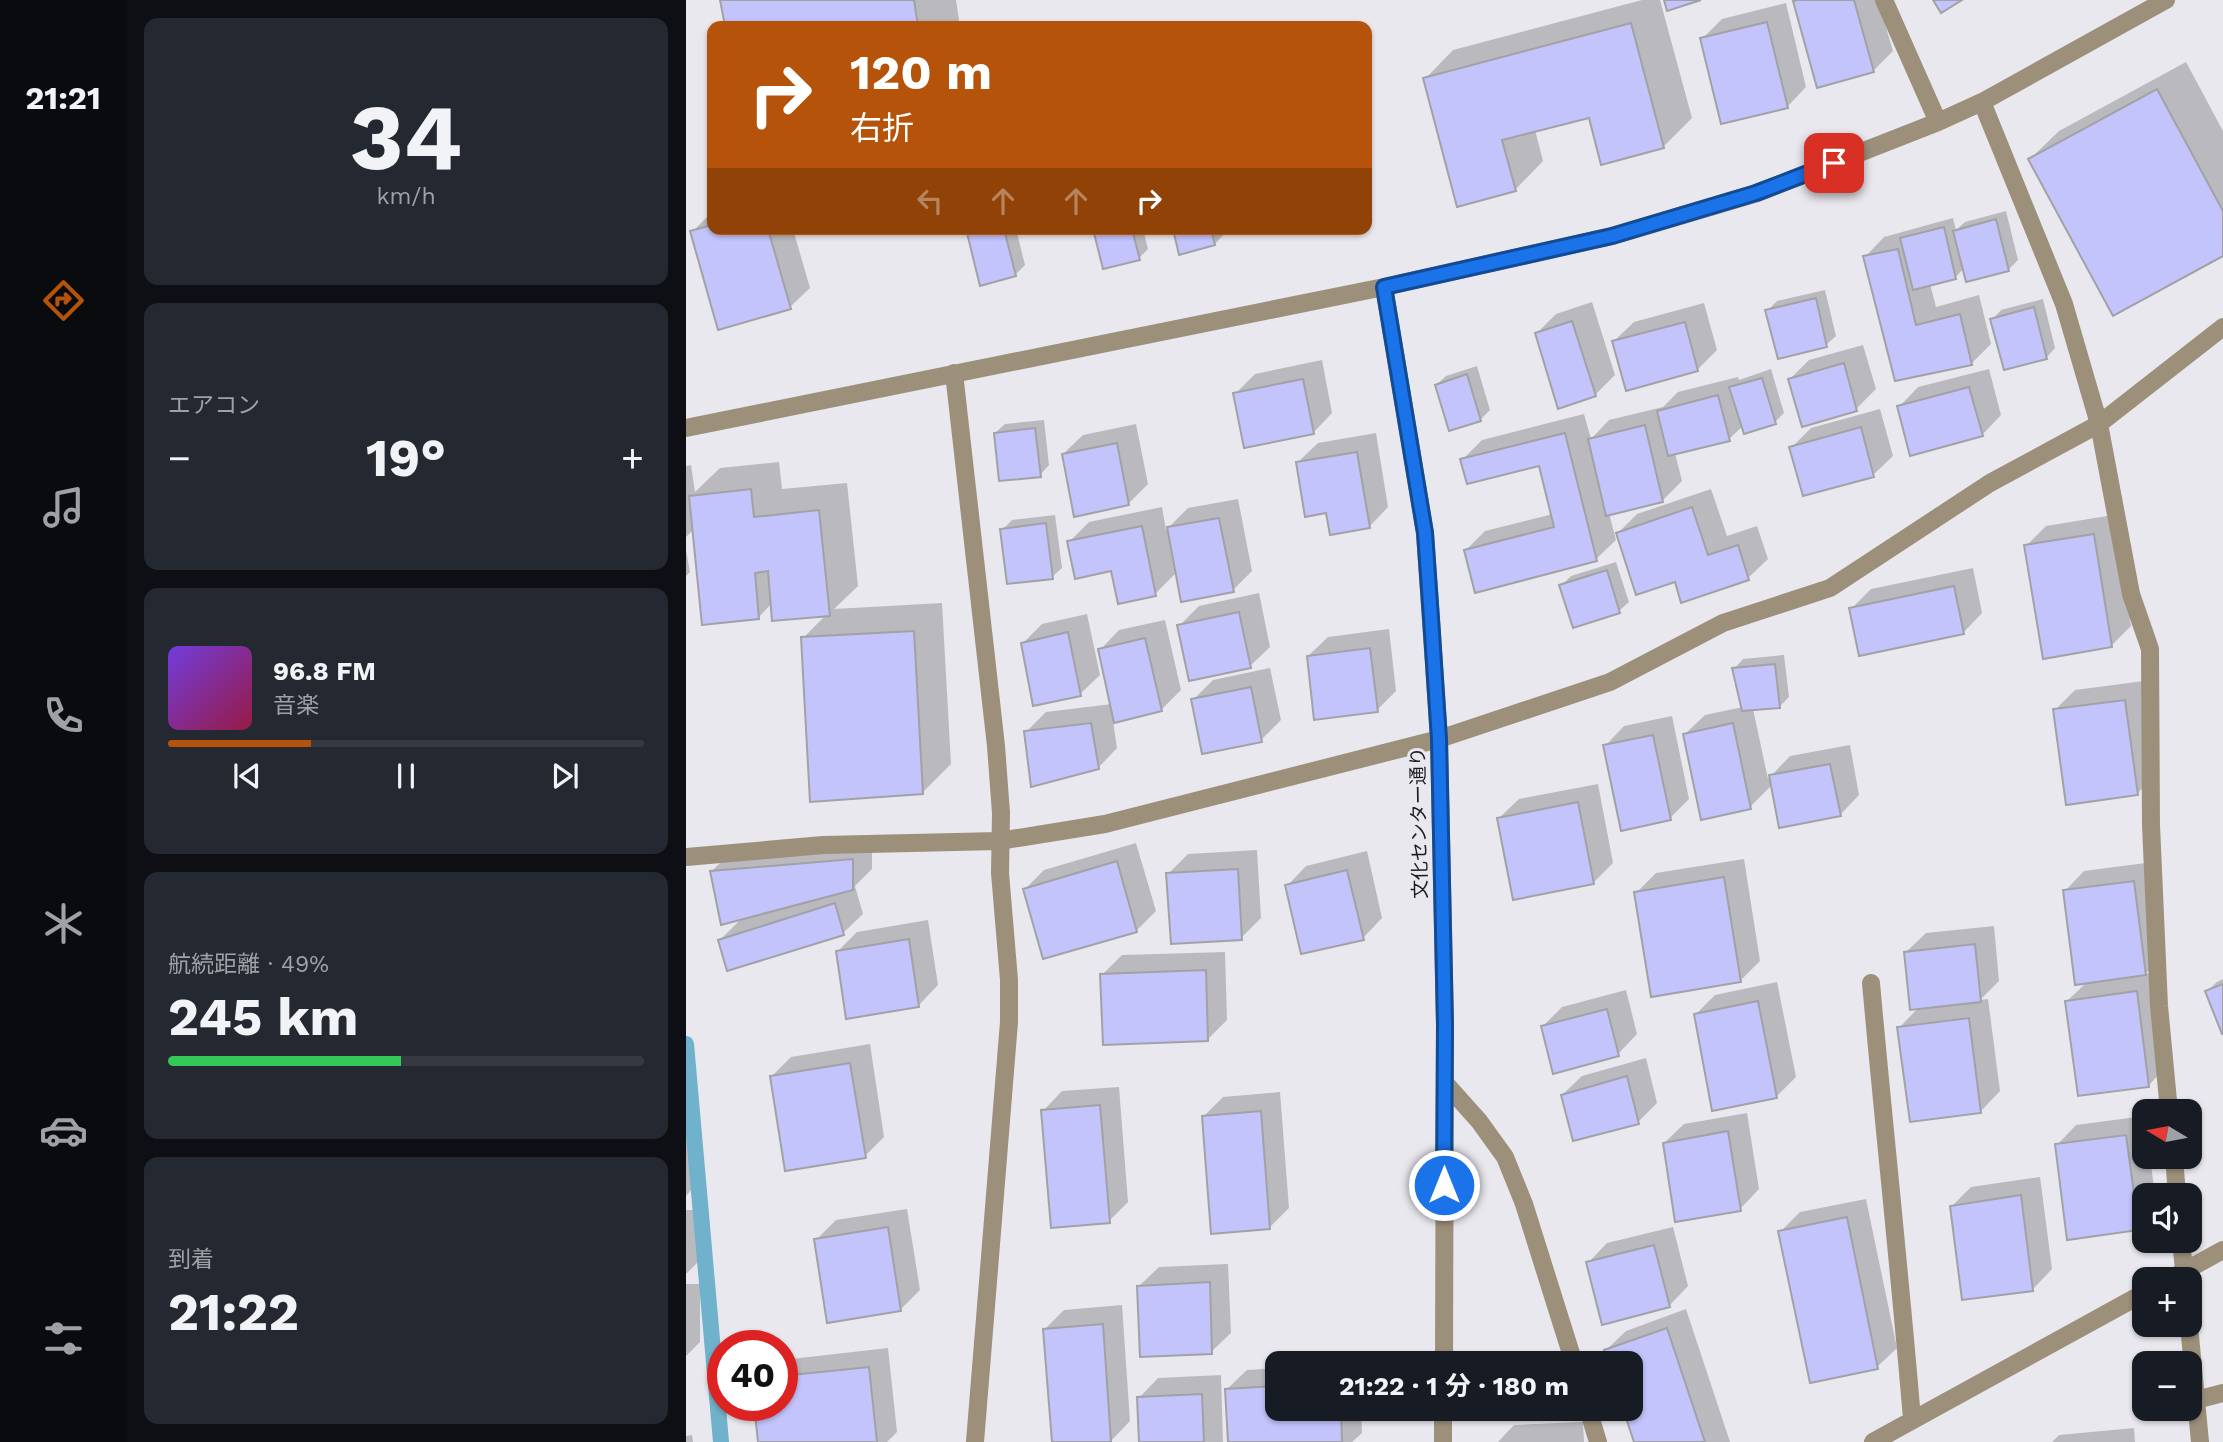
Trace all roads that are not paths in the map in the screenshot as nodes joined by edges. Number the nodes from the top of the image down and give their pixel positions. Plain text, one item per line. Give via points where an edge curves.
1 (1884, 0) edge
2 (2166, 0) edge
3 (1982, 102) junction
4 (1938, 122) junction
5 (1384, 287) junction
6 (2223, 327) edge
7 (954, 373) junction
8 (2099, 424) junction
9 (686, 428) edge
10 (1439, 739) junction
11 (999, 841) junction
12 (686, 857) edge
13 (1871, 982) dead end
14 (1444, 1083) junction
15 (2168, 1099) edge
16 (2223, 1250) edge
17 (2196, 1267) edge
18 (2132, 1300) edge
19 (1444, 1351) edge
20 (1570, 1351) edge
21 (2223, 1394) edge
22 (2202, 1399) edge
23 (1912, 1419) junction
24 (1443, 1421) edge
25 (1592, 1421) edge
26 (2198, 1421) edge
27 (975, 1442) edge
28 (1443, 1442) edge
29 (1598, 1442) edge
30 (1873, 1442) edge
31 (2200, 1442) edge

1 - 4 street
2 - 3 street
3 - 4 street
3 - 8 street via 2064,304
4 - 5 street via 1756,193 1625,233
5 - 7 street
5 - 10 street, 文化センター通り via 1425,533
6 - 8 street
7 - 9 street
7 - 11 street via 996,746
8 - 10 street via 1990,483 1830,588 1723,623 1610,682
8 - 15 street via 2131,594 2150,649 2151,825
10 - 11 street via 1105,824
10 - 14 street, 文化センター通り
11 - 12 street via 823,845
11 - 27 street via 1009,1022
13 - 23 street
14 - 19 street, 文化センター通り
14 - 20 street via 1505,1157
16 - 17 street
18 - 23 street
21 - 22 street
23 - 30 street
24 - 28 street
25 - 29 street
26 - 31 street

